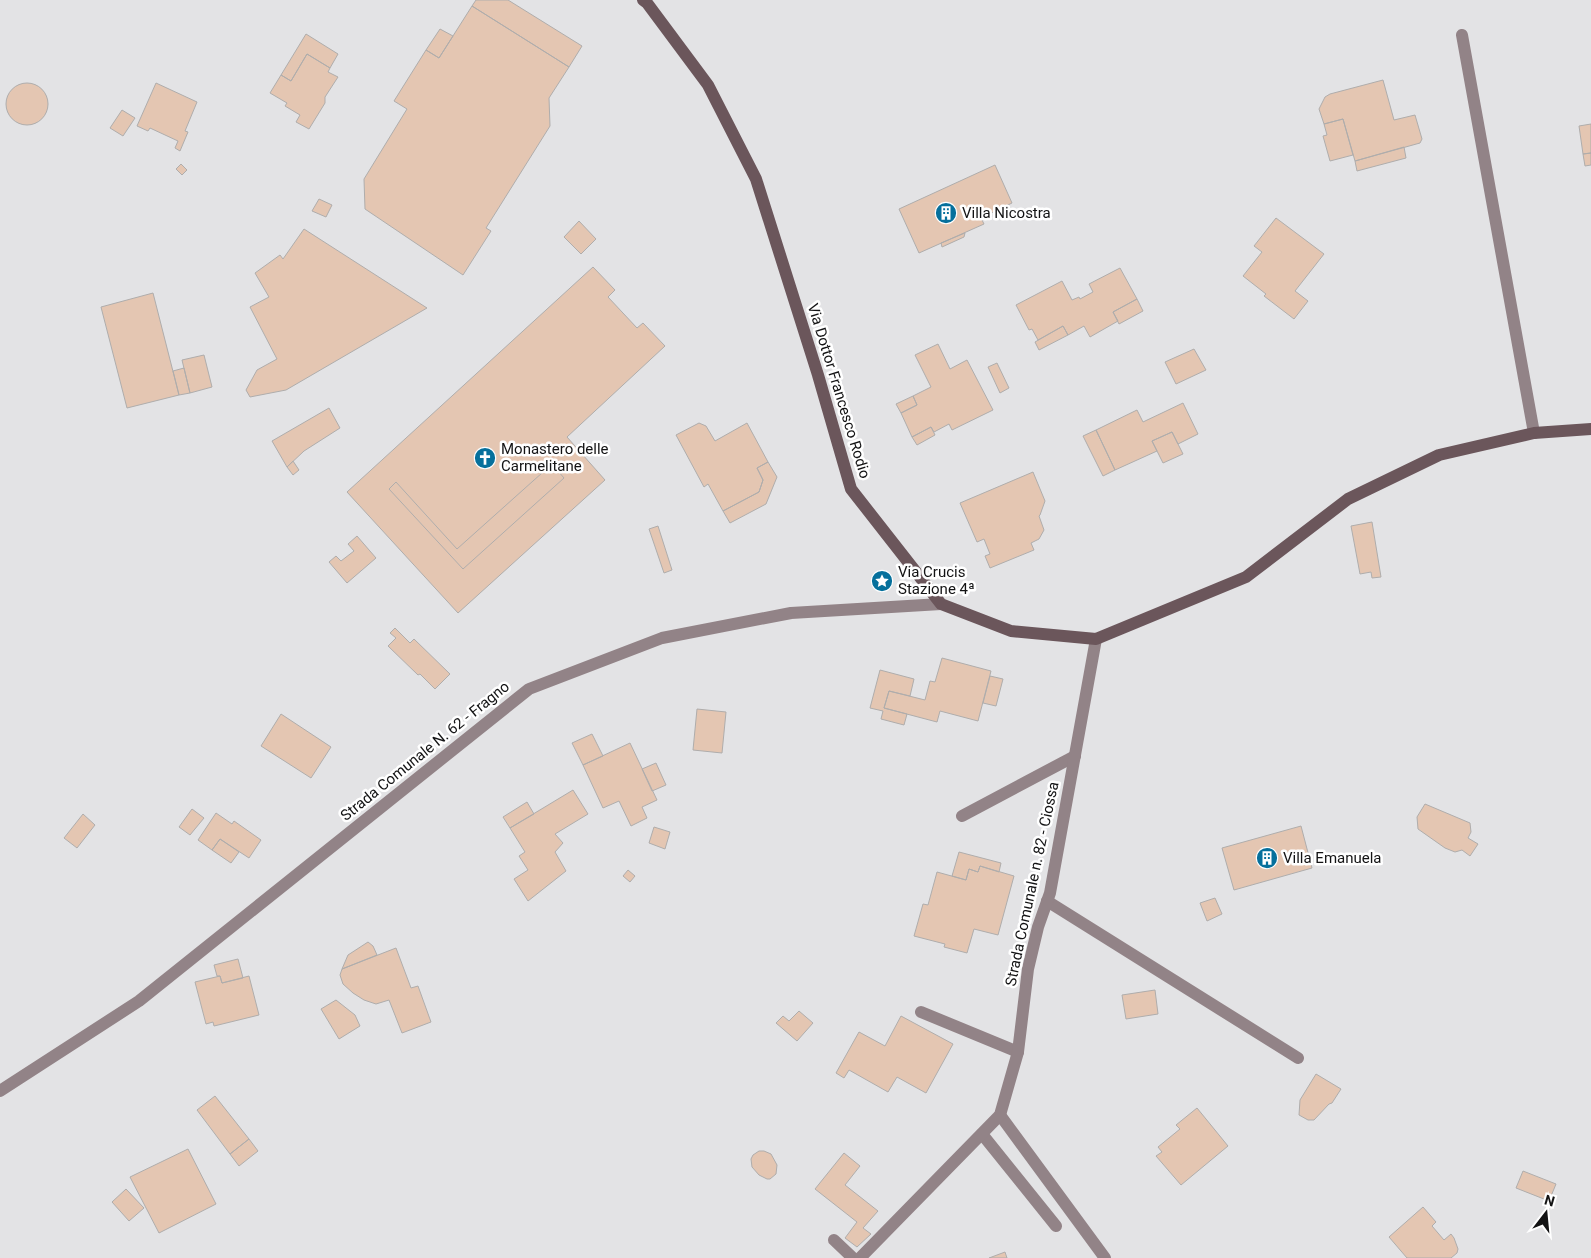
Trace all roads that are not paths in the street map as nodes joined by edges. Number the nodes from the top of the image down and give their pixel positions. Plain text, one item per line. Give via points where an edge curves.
1 (643, 0) edge
2 (1462, 35) dead end
3 (1591, 429) edge
4 (1534, 433) junction
5 (940, 604) junction
6 (1096, 639) junction
7 (1075, 756) junction
8 (962, 816) dead end
9 (1047, 901) junction
10 (921, 1012) dead end
11 (1018, 1052) junction
12 (1298, 1058) dead end
13 (0, 1091) edge
14 (1000, 1115) junction
15 (982, 1134) junction
16 (1056, 1226) dead end
17 (834, 1240) dead end
18 (853, 1258) edge
19 (860, 1258) edge
20 (1104, 1258) edge

1 - 5 main road, Via Dottor Francesco Rodio via 708,85 756,179 851,489
2 - 4 street
3 - 4 main road
4 - 6 main road via 1439,455 1348,499 1246,577
5 - 6 main road via 1011,631
5 - 13 street, Strada Comunale N. 62 - Fragno via 791,612 662,638 529,689 138,1001
6 - 7 street, Strada Comunale n. 82 - Ciossa
7 - 8 street
7 - 9 street, Strada Comunale n. 82 - Ciossa
9 - 11 street, Strada Comunale n. 82 - Ciossa via 1028,969
9 - 12 street
10 - 11 street
11 - 14 street, Strada Comunale n. 82 - Ciossa
14 - 15 street, Strada Comunale n. 82 - Ciossa
14 - 20 street
15 - 16 street
15 - 19 street, Strada Comunale n. 82 - Ciossa
17 - 18 street

